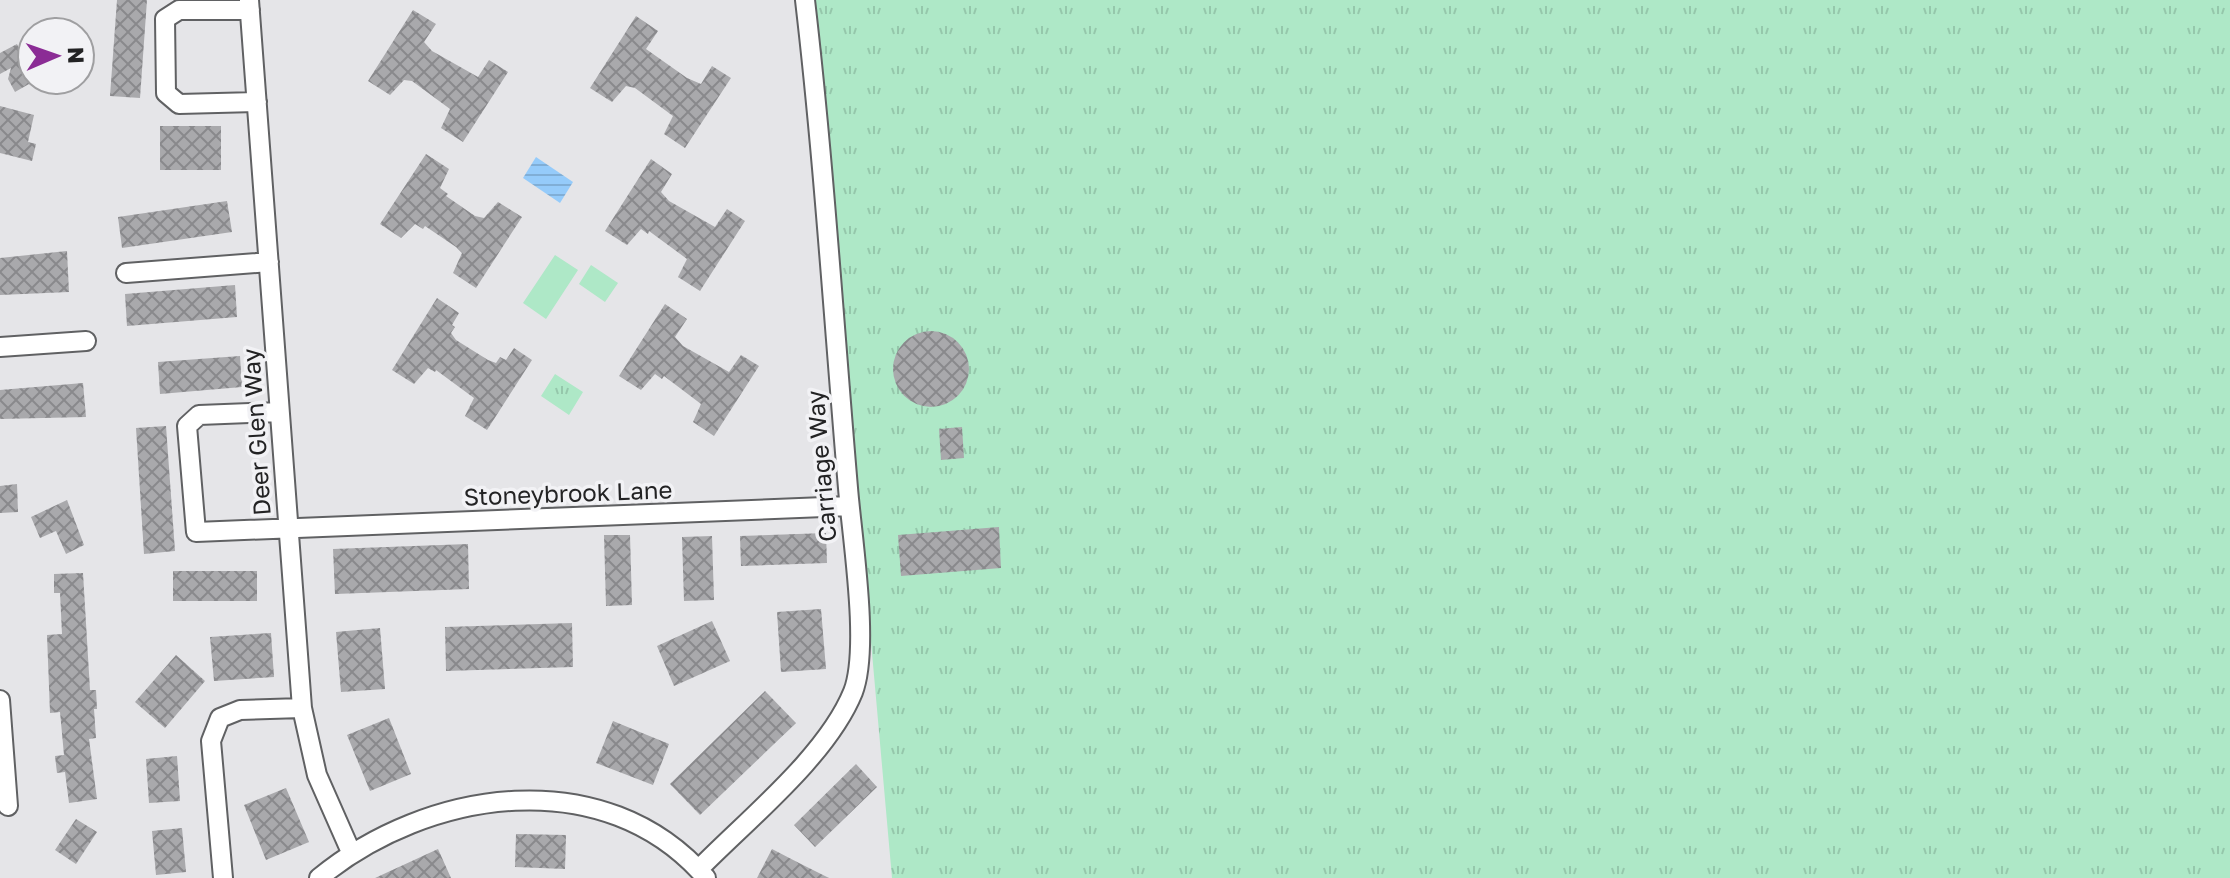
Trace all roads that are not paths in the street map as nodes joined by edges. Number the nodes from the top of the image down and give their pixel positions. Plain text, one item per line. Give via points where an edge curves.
1 (805, 0) edge
2 (250, 5) edge
3 (257, 102) junction
4 (269, 262) junction
5 (126, 273) dead end
6 (86, 341) dead end
7 (0, 347) edge
8 (279, 412) junction
9 (849, 506) junction
10 (288, 528) junction
11 (0, 700) edge
12 (302, 708) junction
13 (8, 807) edge
14 (351, 852) junction
15 (703, 873) edge
16 (223, 878) edge
17 (319, 878) edge

1 - 9 street, Carriage Way
2 - 3 street, Deer Glen Way
2 - 3 street via 179,10 165,19 166,93 179,104
3 - 4 street, Deer Glen Way
4 - 5 street
4 - 8 street, Deer Glen Way
6 - 7 street
8 - 10 street, Deer Glen Way
8 - 10 street, Stoneybrook Lane via 199,415 187,426 196,532
9 - 10 street, Stoneybrook Lane
9 - 15 street, Carriage Way via 859,641 854,689 819,748
10 - 12 street, Deer Glen Way
11 - 13 street
12 - 14 street, Deer Glen Way via 317,775
12 - 16 street via 240,710 220,718 211,741
14 - 15 street via 454,809 508,800 556,800 595,807 636,823
14 - 17 street

